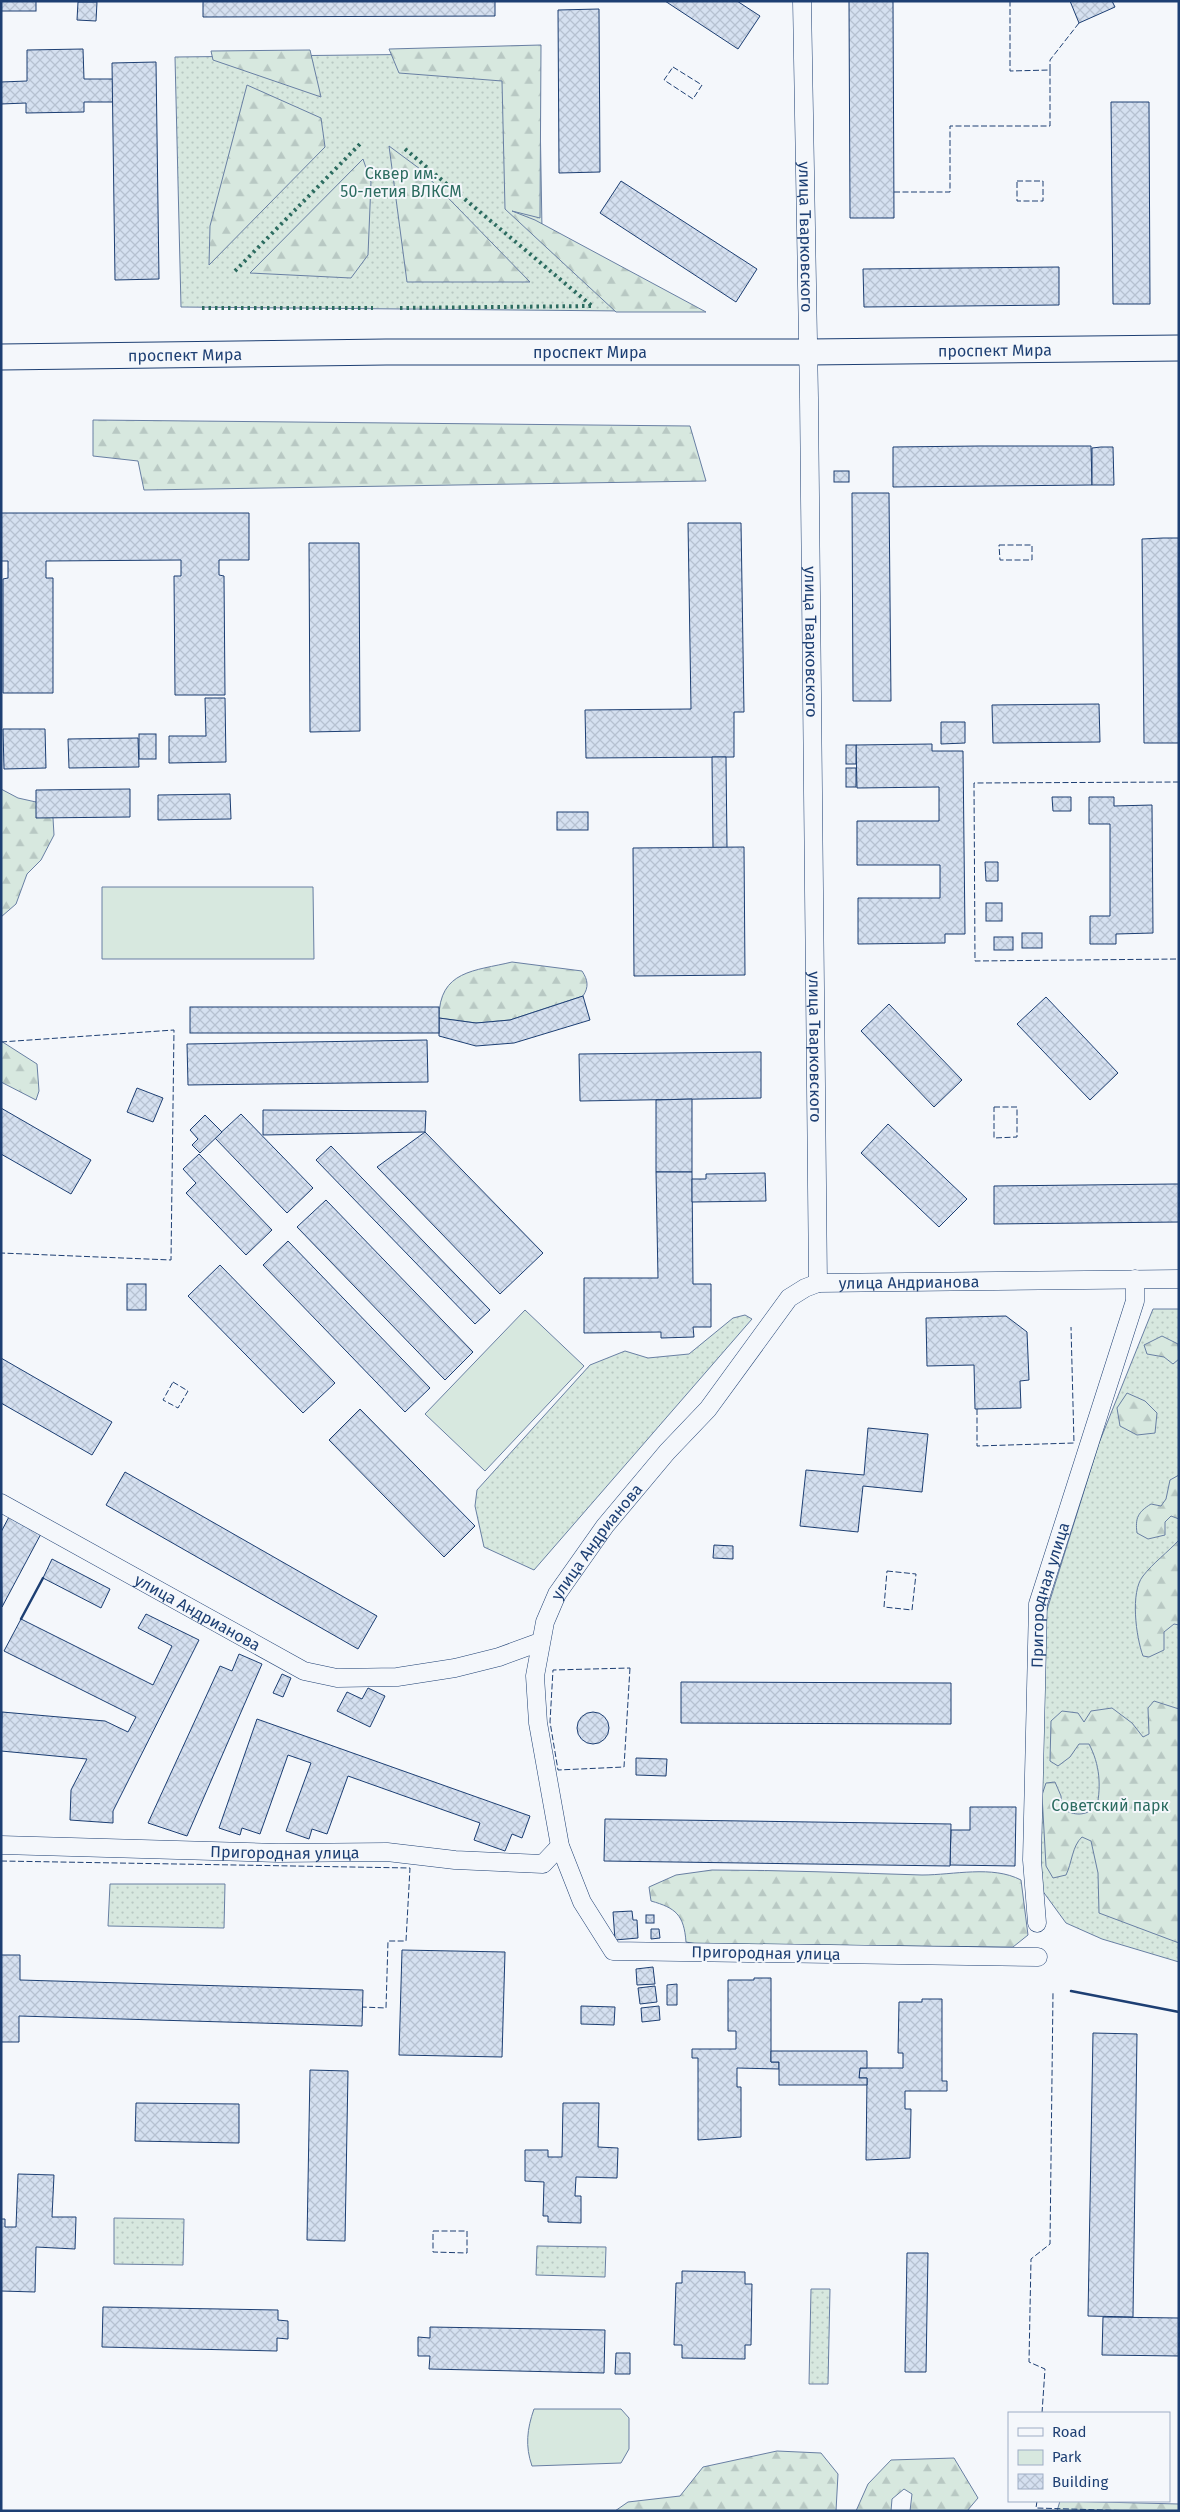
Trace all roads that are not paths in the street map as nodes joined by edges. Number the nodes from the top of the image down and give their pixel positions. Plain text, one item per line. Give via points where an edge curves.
1 (802, 1) edge
2 (1179, 348) edge
3 (808, 352) junction
4 (1, 358) edge
5 (1135, 1279) junction
6 (1179, 1279) edge
7 (818, 1283) junction
8 (1, 1503) edge
9 (540, 1642) junction
10 (1, 1845) edge
11 (560, 1846) junction
12 (1037, 1923) dead end
13 (1038, 1957) dead end

1 - 3 street, улица Тварковского
2 - 3 main road, проспект Мира
3 - 4 main road, проспект Мира via 386,352
3 - 7 street, улица Тварковского
5 - 6 street, улица Андрианова
5 - 7 street, улица Андрианова
5 - 12 street, Пригородная улица via 1135,1301 1038,1604 1032,1851
7 - 9 street, улица Андрианова via 789,1298 708,1409 605,1526 558,1594
8 - 9 street, улица Андрианова via 304,1671 337,1678 397,1677 455,1668
9 - 11 street, Пригородная улица via 535,1676 538,1723
10 - 11 street, Пригородная улица via 278,1853 386,1852 455,1860 543,1864
11 - 13 street, Пригородная улица via 582,1902 613,1951

